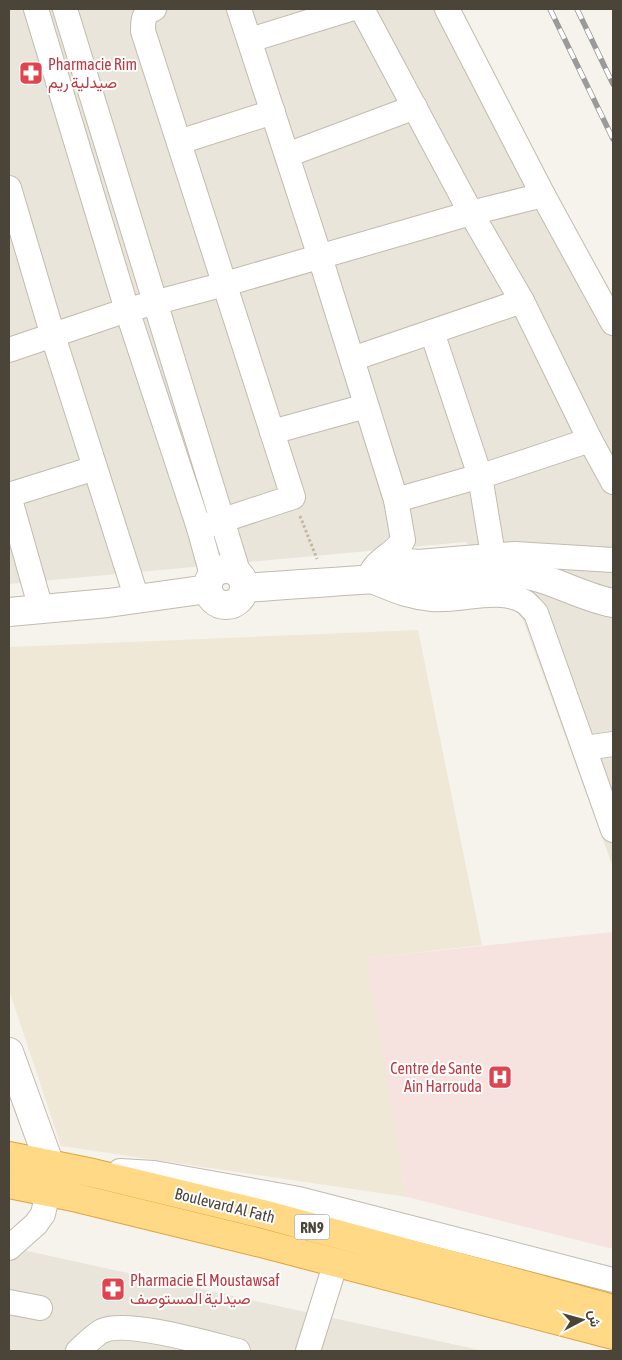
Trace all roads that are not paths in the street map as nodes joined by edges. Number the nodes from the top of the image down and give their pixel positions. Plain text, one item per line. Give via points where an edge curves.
1 (36, 9) edge
2 (64, 9) edge
3 (154, 9) edge
4 (239, 9) edge
5 (350, 9) edge
6 (362, 9) edge
7 (448, 9) edge
8 (250, 40) junction
9 (415, 107) junction
10 (273, 112) junction
11 (179, 142) junction
12 (287, 155) junction
13 (9, 188) edge
14 (543, 195) junction
15 (471, 213) junction
16 (13, 220) edge
17 (320, 257) junction
18 (225, 284) junction
19 (522, 301) junction
20 (155, 303) junction
21 (126, 310) junction
22 (613, 323) edge
23 (432, 332) junction
24 (53, 336) junction
25 (9, 350) edge
26 (352, 359) junction
27 (366, 406) junction
28 (272, 432) junction
29 (590, 440) junction
30 (95, 468) junction
31 (480, 476) junction
32 (613, 482) edge
33 (9, 495) edge
34 (396, 500) junction
35 (222, 520) junction
36 (199, 528) junction
37 (493, 555) junction
38 (613, 560) edge
39 (384, 571) junction
40 (242, 581) junction
41 (210, 582) junction
42 (137, 599) junction
43 (613, 603) edge
44 (41, 609) junction
45 (9, 612) edge
46 (613, 744) edge
47 (585, 748) junction
48 (613, 830) edge
49 (9, 1052) edge
50 (9, 1156) edge
51 (50, 1165) junction
52 (93, 1173) junction
53 (9, 1184) edge
54 (48, 1192) junction
55 (9, 1248) edge
56 (336, 1262) junction
57 (613, 1280) edge
58 (9, 1302) edge
59 (40, 1308) dead end
60 (610, 1332) edge
61 (175, 1342) edge
62 (78, 1351) edge
63 (236, 1351) edge
64 (308, 1351) edge

1 - 21 street
2 - 20 street
3 - 11 street via 144,16 143,31
4 - 8 street
5 - 8 street
6 - 9 street
7 - 14 street
8 - 10 street
9 - 12 street
9 - 15 street
10 - 11 street
10 - 12 street
11 - 18 street
12 - 17 street
13 - 16 street
14 - 15 street
14 - 22 street
15 - 17 street
15 - 19 street
16 - 24 street
17 - 18 street
17 - 26 street
18 - 20 street
18 - 28 street
19 - 23 street
19 - 29 street
20 - 21 street
20 - 35 street
21 - 24 street
21 - 36 street
23 - 26 street
23 - 31 street
24 - 25 street
24 - 30 street
26 - 27 street
27 - 28 street
27 - 34 street
28 - 35 street via 292,497
29 - 31 street
29 - 32 street
30 - 33 street
30 - 42 street
31 - 34 street
31 - 37 street
33 - 44 street
34 - 39 street via 403,540
35 - 36 street
35 - 40 street
36 - 41 street
37 - 38 street
37 - 39 street via 418,562 400,560
39 - 40 street via 327,583
39 - 43 street via 516,573
39 - 47 street via 408,596 435,600 508,596 524,601 536,613
40 - 41 street via 239,599 229,604 213,599
41 - 42 street
42 - 44 street
44 - 45 street
46 - 47 street
47 - 48 street
49 - 51 street
50 - 51 highway, Boulevard Al Fath / RN9
51 - 52 highway, Boulevard Al Fath / RN9
51 - 54 street
52 - 57 street via 124,1170 154,1173 299,1199
52 - 60 highway, Boulevard Al Fath / RN9 via 263,1214
53 - 54 highway, Boulevard Al Fath / RN9
54 - 55 street via 43,1214
54 - 56 highway, Boulevard Al Fath / RN9
56 - 60 highway, Boulevard Al Fath / RN9
56 - 64 street
58 - 59 street
61 - 62 street via 114,1328 101,1332
61 - 63 street

